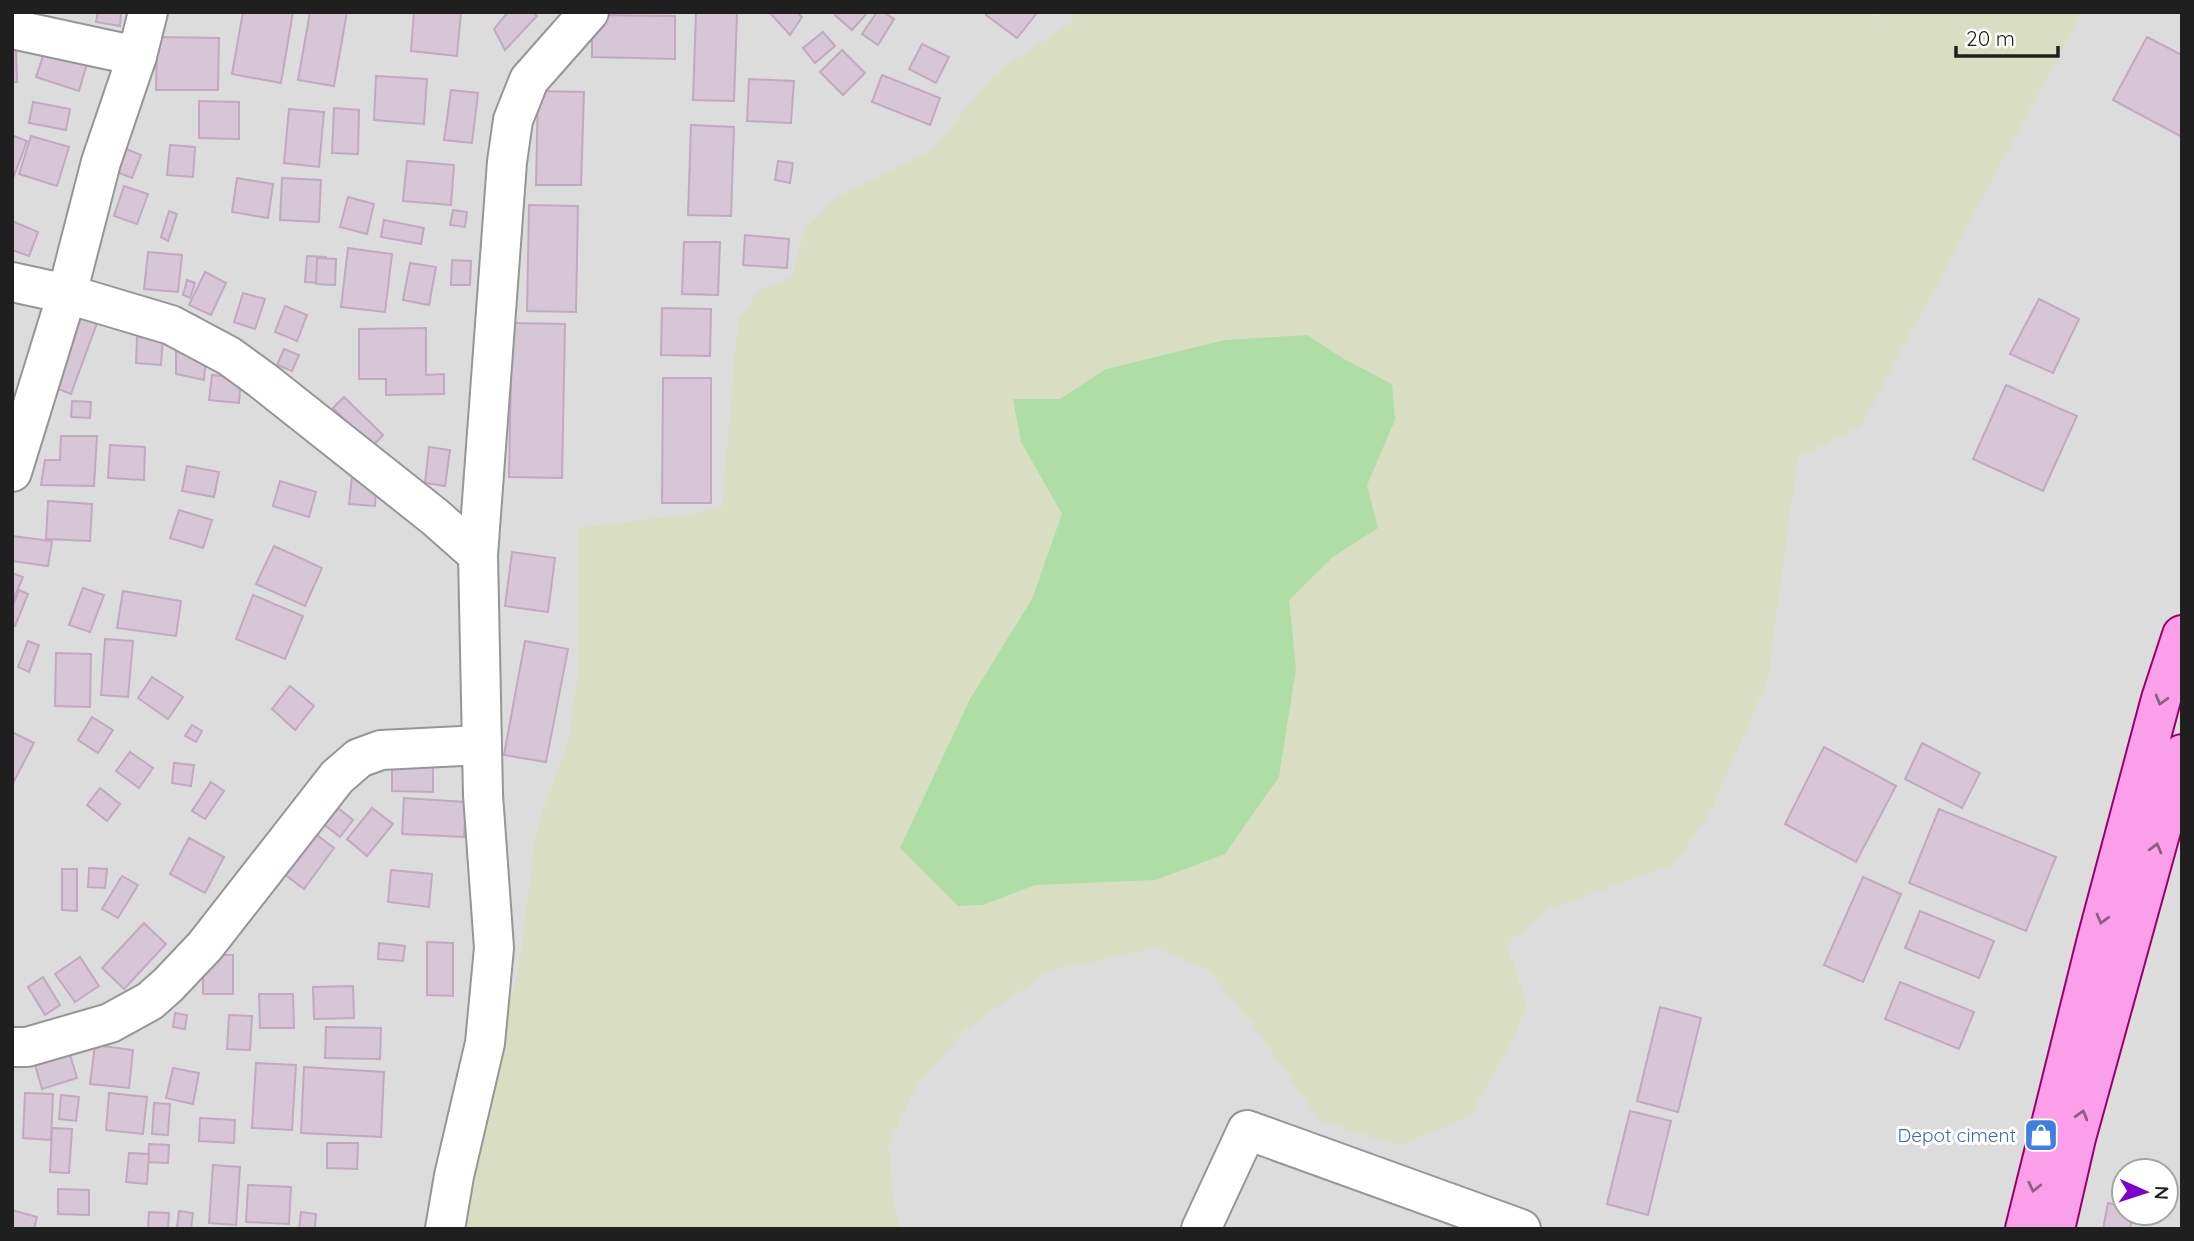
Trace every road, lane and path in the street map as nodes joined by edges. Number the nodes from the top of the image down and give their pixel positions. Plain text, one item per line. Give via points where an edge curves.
1 (148, 12) edge
2 (589, 12) edge
3 (12, 29) edge
4 (137, 56) junction
5 (12, 282) edge
6 (67, 295) junction
7 (12, 472) edge
8 (478, 555) junction
9 (2182, 635) edge
10 (482, 745) junction
11 (2182, 754) edge
12 (12, 1047) edge
13 (445, 1229) edge
14 (1201, 1229) edge
15 (1521, 1229) edge
16 (2025, 1229) edge
17 (2055, 1229) edge

1 - 4 street
2 - 8 street via 529,80 513,120
3 - 4 street
4 - 6 street via 101,162
5 - 6 street
6 - 7 street
6 - 8 street via 171,325 229,356
8 - 10 street
9 -> 16 main road via 2097,939
10 - 12 street via 381,750 359,758 337,777 205,946 150,1001 110,1023 27,1047
10 - 13 street via 494,948 490,1002
17 -> 11 main road
14 - 15 street via 1247,1130

